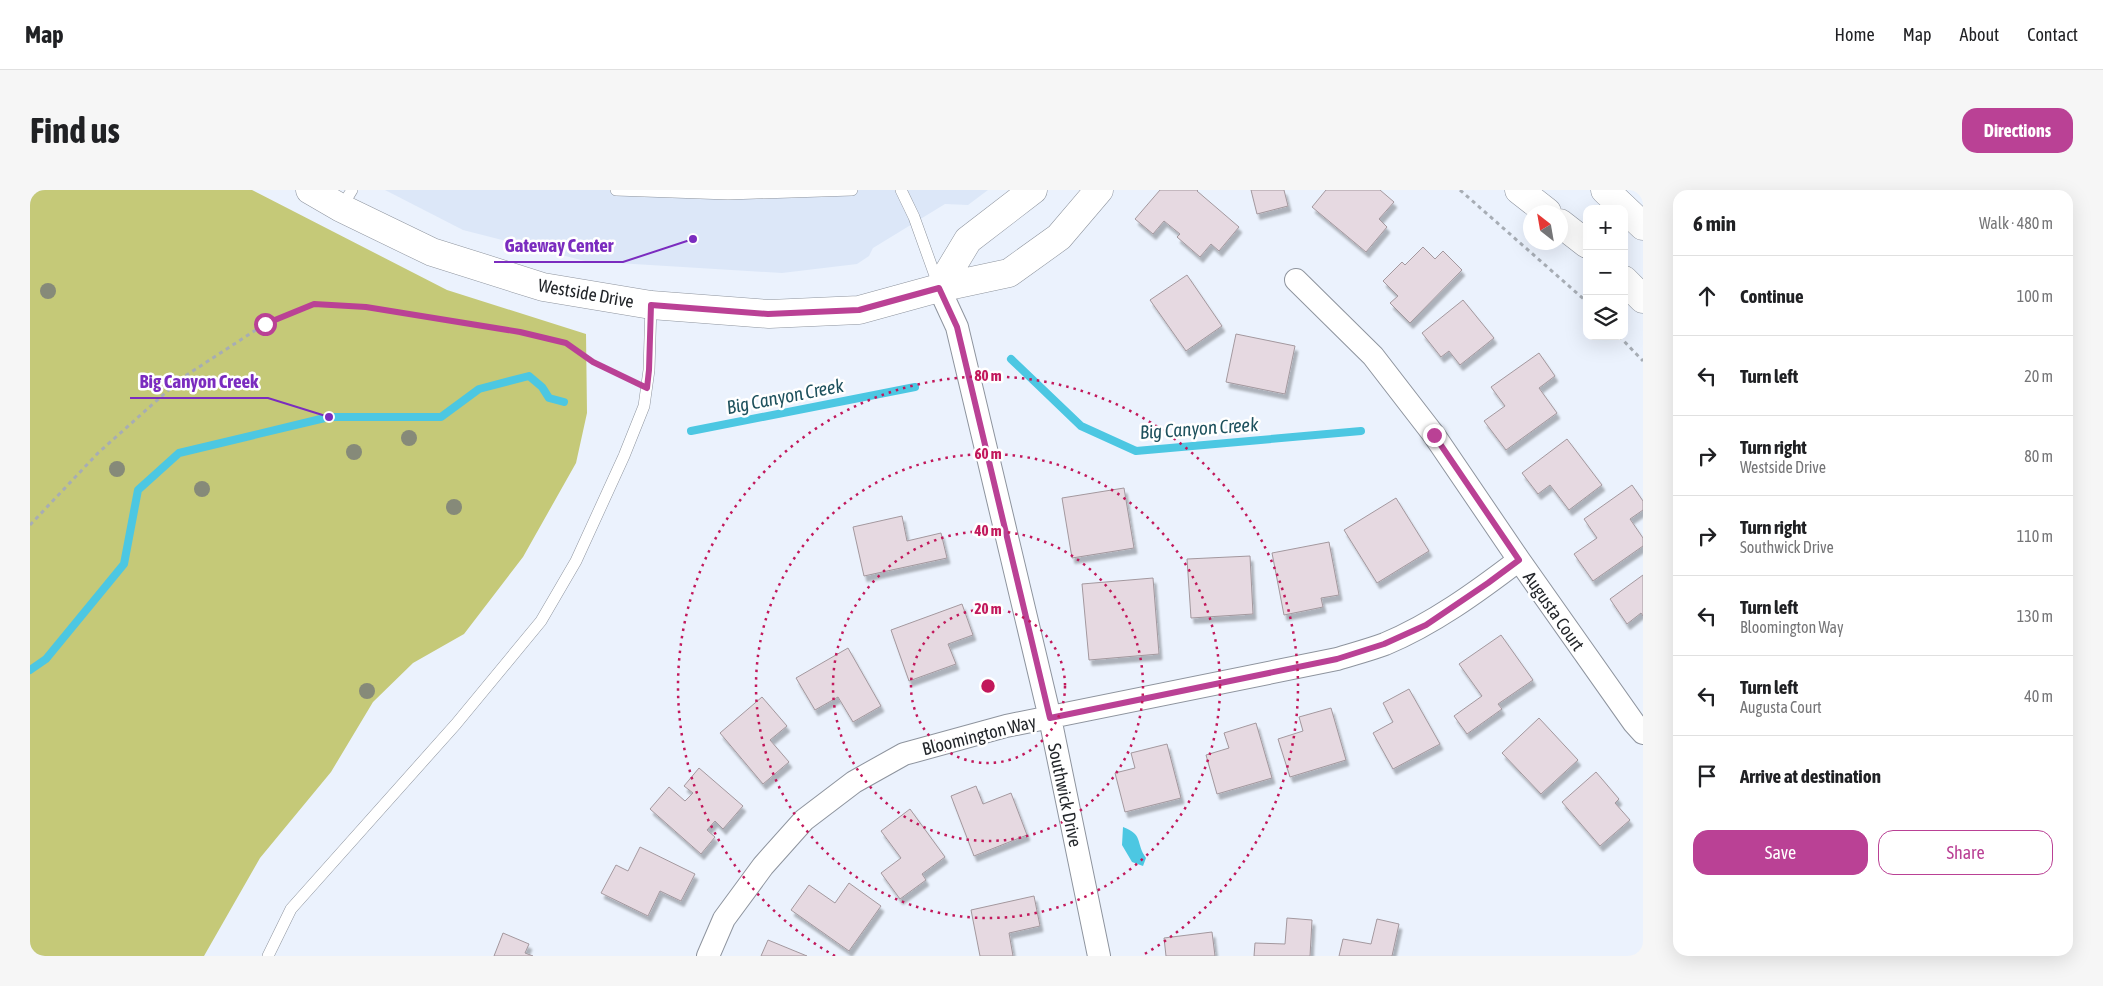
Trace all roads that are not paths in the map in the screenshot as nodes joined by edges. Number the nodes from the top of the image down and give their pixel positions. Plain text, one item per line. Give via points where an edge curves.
1 (310, 190) edge
2 (616, 190) edge
3 (852, 190) edge
4 (901, 190) edge
5 (1033, 190) edge
6 (1099, 190) edge
7 (1519, 190) edge
8 (1608, 191) edge
9 (346, 199) edge
10 (1538, 205) edge
11 (1643, 226) edge
12 (1568, 229) edge
13 (1583, 241) edge
14 (1296, 280) dead end
15 (1628, 284) edge
16 (939, 288) junction
17 (1643, 299) edge
18 (651, 305) junction
19 (1519, 560) junction
20 (1050, 718) junction
21 (1643, 733) edge
22 (268, 956) edge
23 (708, 956) edge
24 (1099, 956) edge

1 - 9 street, Westside Drive
2 - 3 lane via 728,194
4 - 16 lane
5 - 16 street via 968,240
6 - 16 street, Westside Drive via 1060,237 1009,273
7 - 10 street
8 - 11 street
9 - 18 street, Westside Drive via 432,252 542,287
12 - 13 street
14 - 19 street, Augusta Court via 1373,356 1434,435
15 - 17 street
16 - 18 street, Westside Drive via 859,310 768,314
16 - 20 street, Southwick Drive via 957,327
18 - 22 lane via 644,406 576,561 540,621 456,724 291,909
19 - 20 street, Bloomington Way via 1426,625 1384,644 1337,659
19 - 21 street, Augusta Court
20 - 23 street, Bloomington Way via 970,735 904,754 854,782 804,820 763,866 724,919
20 - 24 street, Southwick Drive

